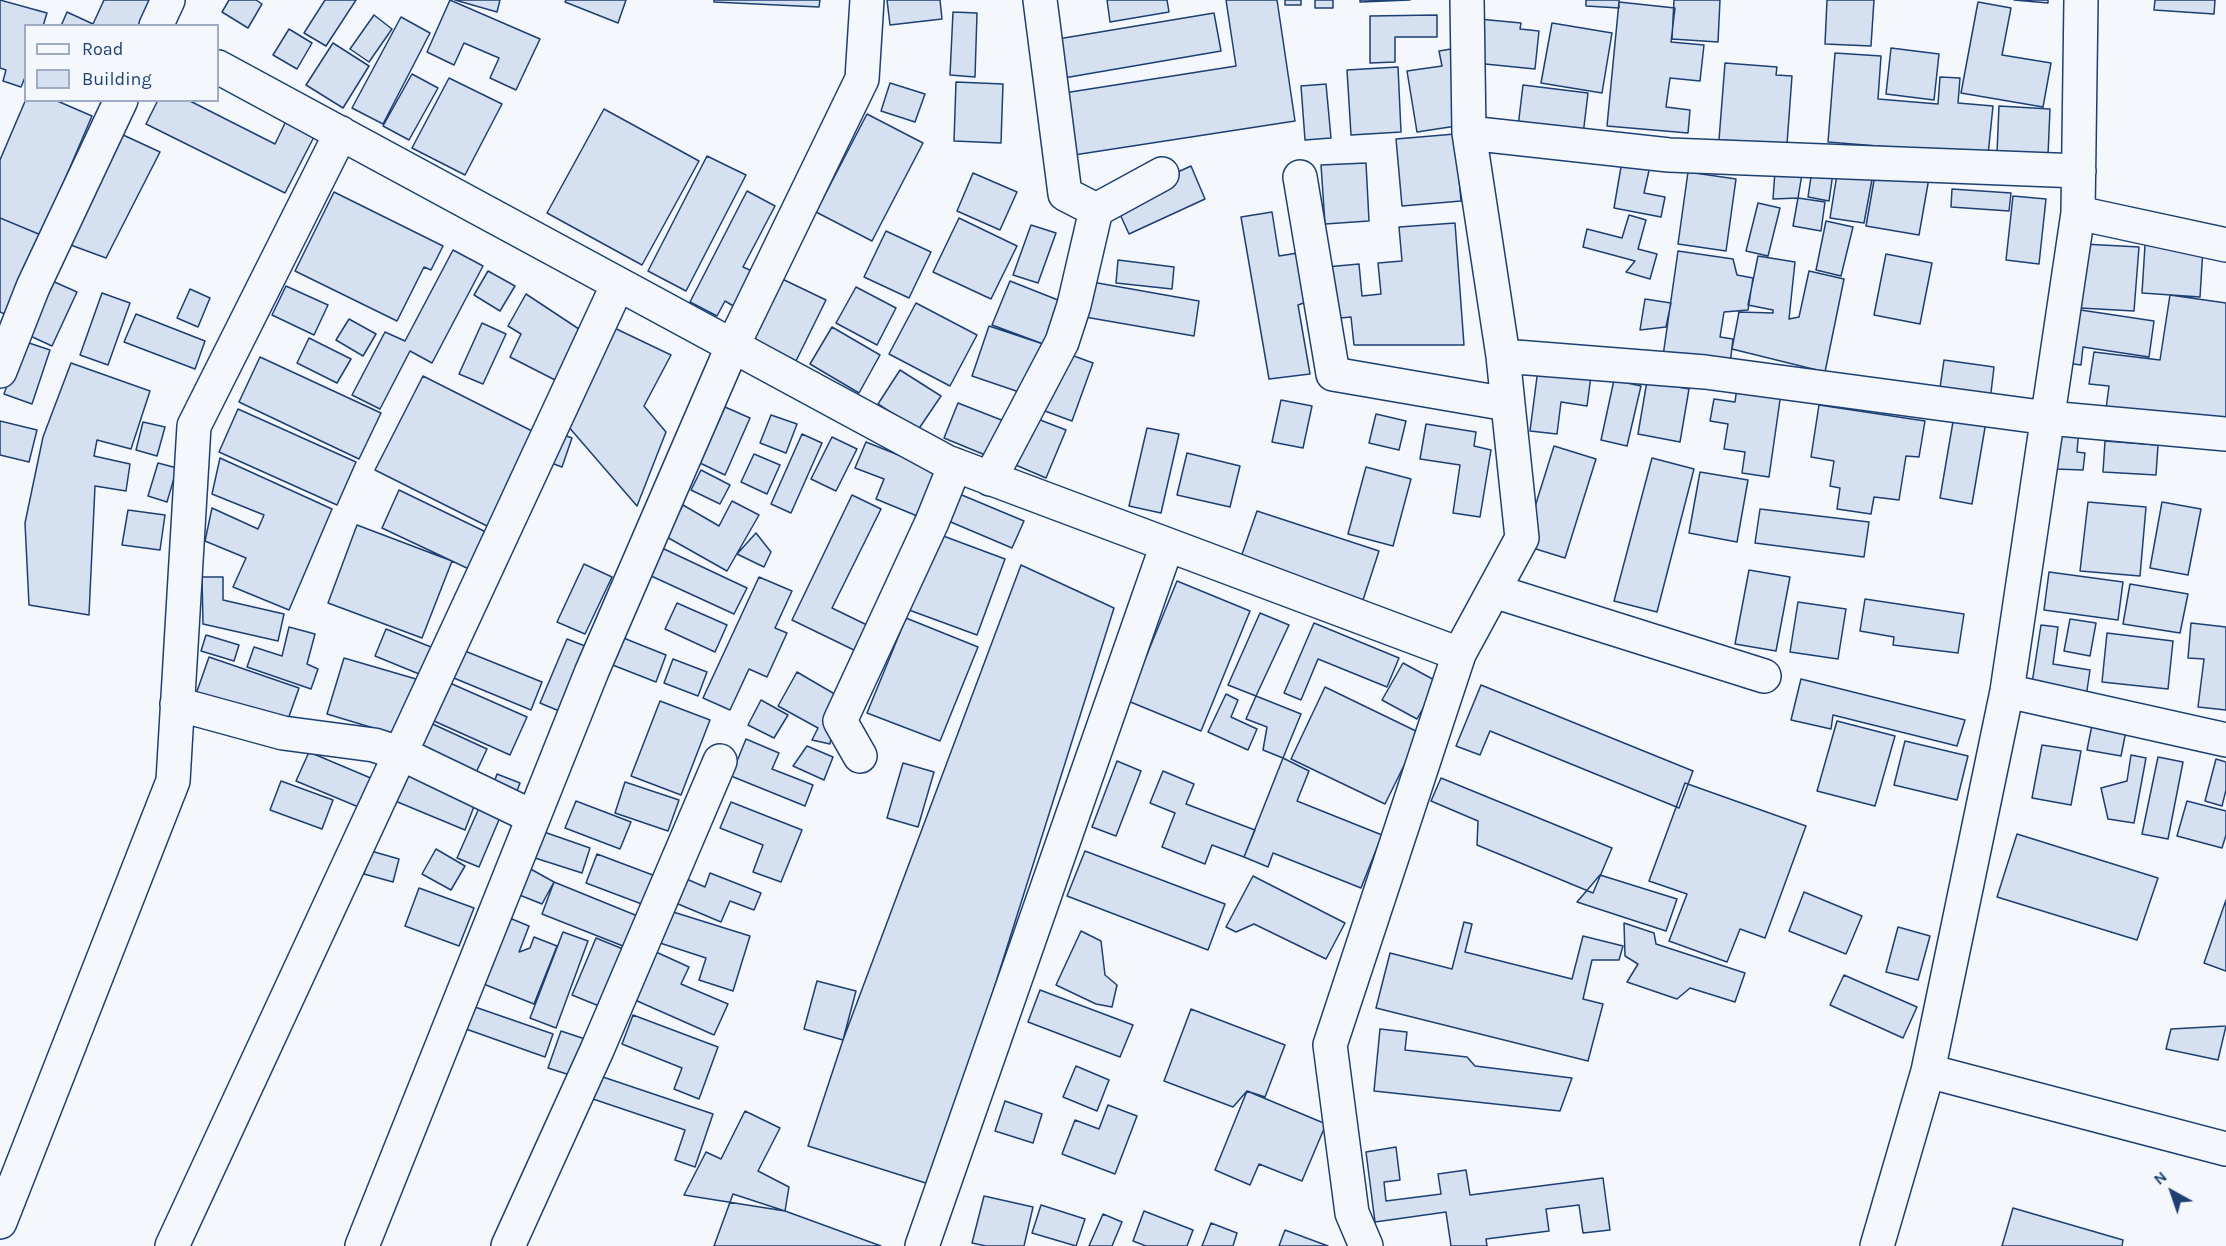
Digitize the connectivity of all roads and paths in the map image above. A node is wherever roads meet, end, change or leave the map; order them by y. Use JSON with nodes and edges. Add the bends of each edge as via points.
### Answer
{"nodes":[{"id":1,"x":168,"y":0,"type":"edge"},
{"id":2,"x":867,"y":0,"type":"edge"},
{"id":3,"x":1040,"y":0,"type":"edge"},
{"id":4,"x":1467,"y":0,"type":"edge"},
{"id":5,"x":2081,"y":0,"type":"edge"},
{"id":6,"x":157,"y":24,"type":"edge"},
{"id":7,"x":219,"y":68,"type":"edge"},
{"id":8,"x":120,"y":102,"type":"edge"},
{"id":9,"x":341,"y":133,"type":"junction"},
{"id":10,"x":1469,"y":134,"type":"junction"},
{"id":11,"x":2079,"y":171,"type":"junction"},
{"id":12,"x":1162,"y":174,"type":"dead end"},
{"id":13,"x":1300,"y":177,"type":"dead end"},
{"id":14,"x":1096,"y":210,"type":"junction"},
{"id":15,"x":2079,"y":213,"type":"junction"},
{"id":16,"x":2226,"y":245,"type":"edge"},
{"id":17,"x":618,"y":284,"type":"junction"},
{"id":18,"x":733,"y":345,"type":"junction"},
{"id":19,"x":1503,"y":356,"type":"junction"},
{"id":20,"x":0,"y":371,"type":"edge"},
{"id":21,"x":1508,"y":405,"type":"junction"},
{"id":22,"x":2048,"y":418,"type":"junction"},
{"id":23,"x":2226,"y":434,"type":"edge"},
{"id":24,"x":955,"y":465,"type":"junction"},
{"id":25,"x":990,"y":478,"type":"junction"},
{"id":26,"x":1167,"y":545,"type":"junction"},
{"id":27,"x":1494,"y":591,"type":"junction"},
{"id":28,"x":1459,"y":654,"type":"junction"},
{"id":29,"x":1764,"y":676,"type":"dead end"},
{"id":30,"x":2007,"y":691,"type":"junction"},
{"id":31,"x":177,"y":704,"type":"junction"},
{"id":32,"x":2226,"y":740,"type":"edge"},
{"id":33,"x":402,"y":754,"type":"junction"},
{"id":34,"x":860,"y":756,"type":"dead end"},
{"id":35,"x":720,"y":760,"type":"dead end"},
{"id":36,"x":533,"y":817,"type":"junction"},
{"id":37,"x":1928,"y":1071,"type":"junction"},
{"id":38,"x":2226,"y":1149,"type":"edge"},
{"id":39,"x":0,"y":1222,"type":"edge"},
{"id":40,"x":172,"y":1246,"type":"edge"},
{"id":41,"x":362,"y":1246,"type":"edge"},
{"id":42,"x":508,"y":1246,"type":"edge"},
{"id":43,"x":922,"y":1246,"type":"edge"},
{"id":44,"x":1366,"y":1246,"type":"edge"},
{"id":45,"x":1877,"y":1246,"type":"edge"}],
"edges":[{"from":1,"to":6,"type":"street"},
{"from":2,"to":18,"type":"street","via":[[862,79]]},
{"from":3,"to":14,"type":"street","via":[[1065,194]]},
{"from":4,"to":10,"type":"street"},
{"from":5,"to":11,"type":"street"},
{"from":7,"to":9,"type":"street"},
{"from":8,"to":20,"type":"street","via":[[33,287]]},
{"from":9,"to":17,"type":"street"},
{"from":9,"to":31,"type":"street","via":[[194,426]]},
{"from":10,"to":11,"type":"street","via":[[1669,155]]},
{"from":10,"to":19,"type":"street"},
{"from":11,"to":15,"type":"street"},
{"from":12,"to":14,"type":"street"},
{"from":13,"to":21,"type":"street","via":[[1333,374]]},
{"from":14,"to":25,"type":"street","via":[[1062,342]]},
{"from":15,"to":16,"type":"street"},
{"from":15,"to":22,"type":"street"},
{"from":17,"to":18,"type":"street"},
{"from":17,"to":33,"type":"street"},
{"from":18,"to":24,"type":"street"},
{"from":18,"to":36,"type":"street"},
{"from":19,"to":21,"type":"street"},
{"from":19,"to":22,"type":"street","via":[[1706,372]]},
{"from":21,"to":27,"type":"street","via":[[1522,538]]},
{"from":22,"to":23,"type":"street"},
{"from":22,"to":30,"type":"street"},
{"from":24,"to":25,"type":"street"},
{"from":24,"to":34,"type":"street","via":[[840,720]]},
{"from":25,"to":26,"type":"street"},
{"from":26,"to":28,"type":"street"},
{"from":26,"to":43,"type":"street"},
{"from":27,"to":28,"type":"street"},
{"from":27,"to":29,"type":"street"},
{"from":28,"to":44,"type":"street","via":[[1330,1045],[1352,1213]]},
{"from":30,"to":32,"type":"street"},
{"from":30,"to":37,"type":"street"},
{"from":31,"to":33,"type":"street","via":[[283,733],[374,745]]},
{"from":31,"to":39,"type":"street","via":[[173,781]]},
{"from":33,"to":36,"type":"street"},
{"from":33,"to":40,"type":"street"},
{"from":35,"to":42,"type":"street","via":[[597,1050]]},
{"from":36,"to":41,"type":"street"},
{"from":37,"to":38,"type":"street"},
{"from":37,"to":45,"type":"street"}]}
